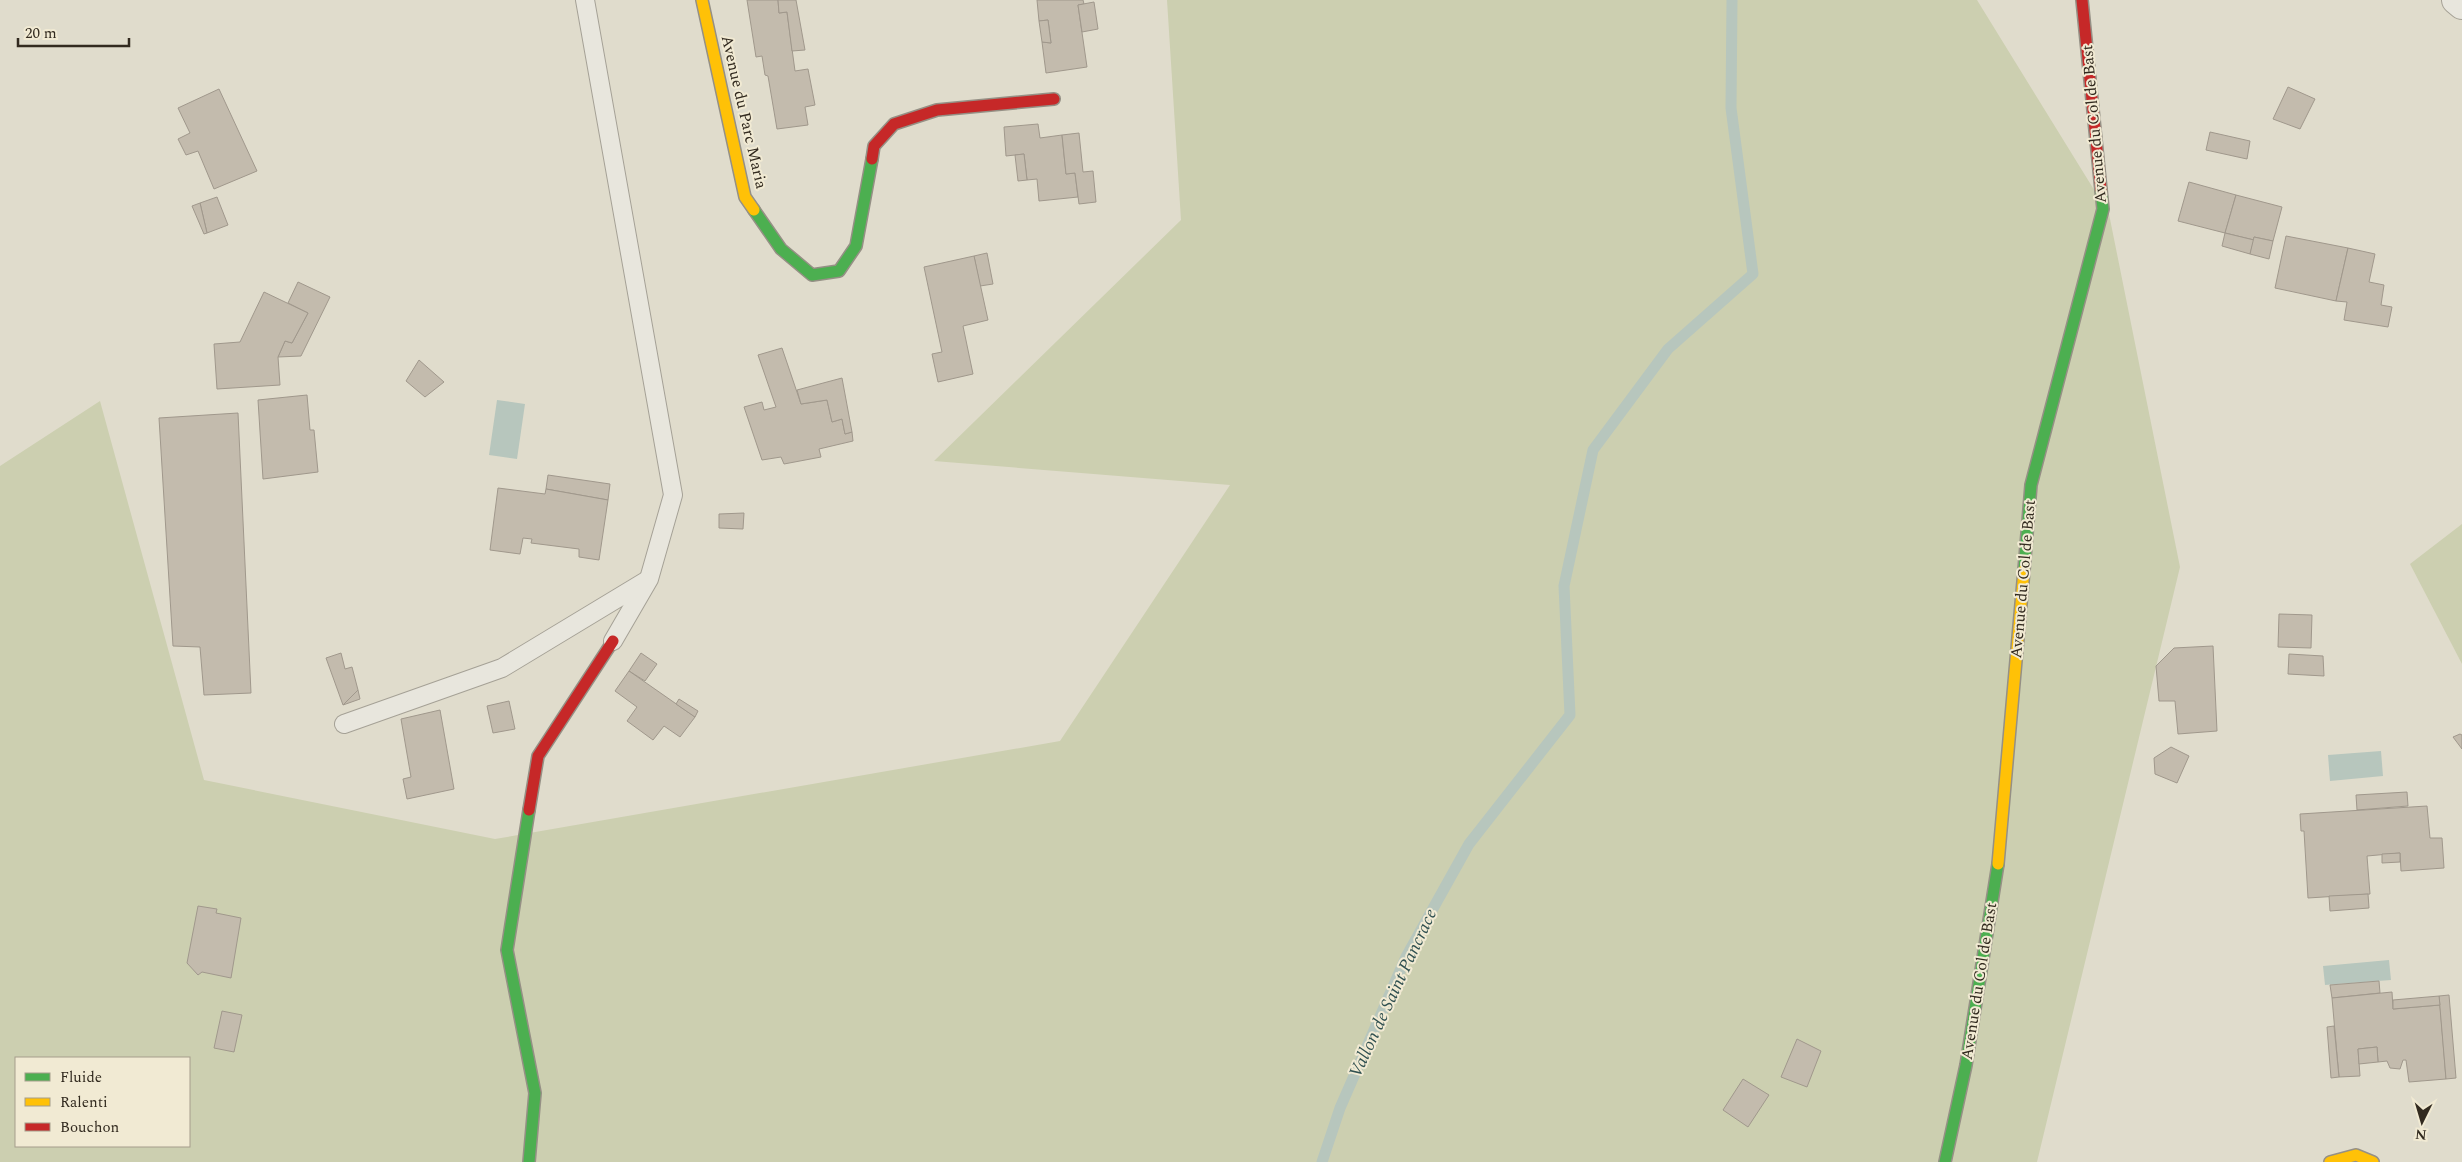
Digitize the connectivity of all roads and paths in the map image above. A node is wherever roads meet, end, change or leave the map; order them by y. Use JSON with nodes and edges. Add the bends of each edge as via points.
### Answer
{"nodes":[{"id":1,"x":584,"y":0,"type":"edge"},
{"id":2,"x":702,"y":0,"type":"edge"},
{"id":3,"x":2082,"y":0,"type":"edge"},
{"id":4,"x":2456,"y":0,"type":"edge"},
{"id":5,"x":2462,"y":5,"type":"edge"},
{"id":6,"x":1054,"y":99,"type":"dead end"},
{"id":7,"x":649,"y":579,"type":"junction"},
{"id":8,"x":613,"y":641,"type":"joint"},
{"id":9,"x":344,"y":724,"type":"dead end"},
{"id":10,"x":529,"y":1162,"type":"edge"},
{"id":11,"x":1945,"y":1162,"type":"edge"},
{"id":12,"x":2330,"y":1162,"type":"edge"},
{"id":13,"x":2373,"y":1162,"type":"edge"}],
"edges":[{"from":1,"to":7,"type":"lane","via":[[673,495]]},
{"from":2,"to":6,"type":"street","name":"Avenue du Parc Maria","via":[[745,198],[781,249],[812,275],[839,271],[856,246],[874,146],[894,124],[937,110]]},
{"from":3,"to":11,"type":"street","name":"Avenue du Col de Bast","via":[[2103,209],[2031,485],[2001,842],[1966,1065]]},
{"from":4,"to":5,"type":"street"},
{"from":7,"to":8,"type":"lane"},
{"from":7,"to":9,"type":"lane","via":[[502,668]]},
{"from":8,"to":10,"type":"street","via":[[538,756],[507,950],[535,1093]]},
{"from":12,"to":13,"type":"street","via":[[2356,1154]]}]}
